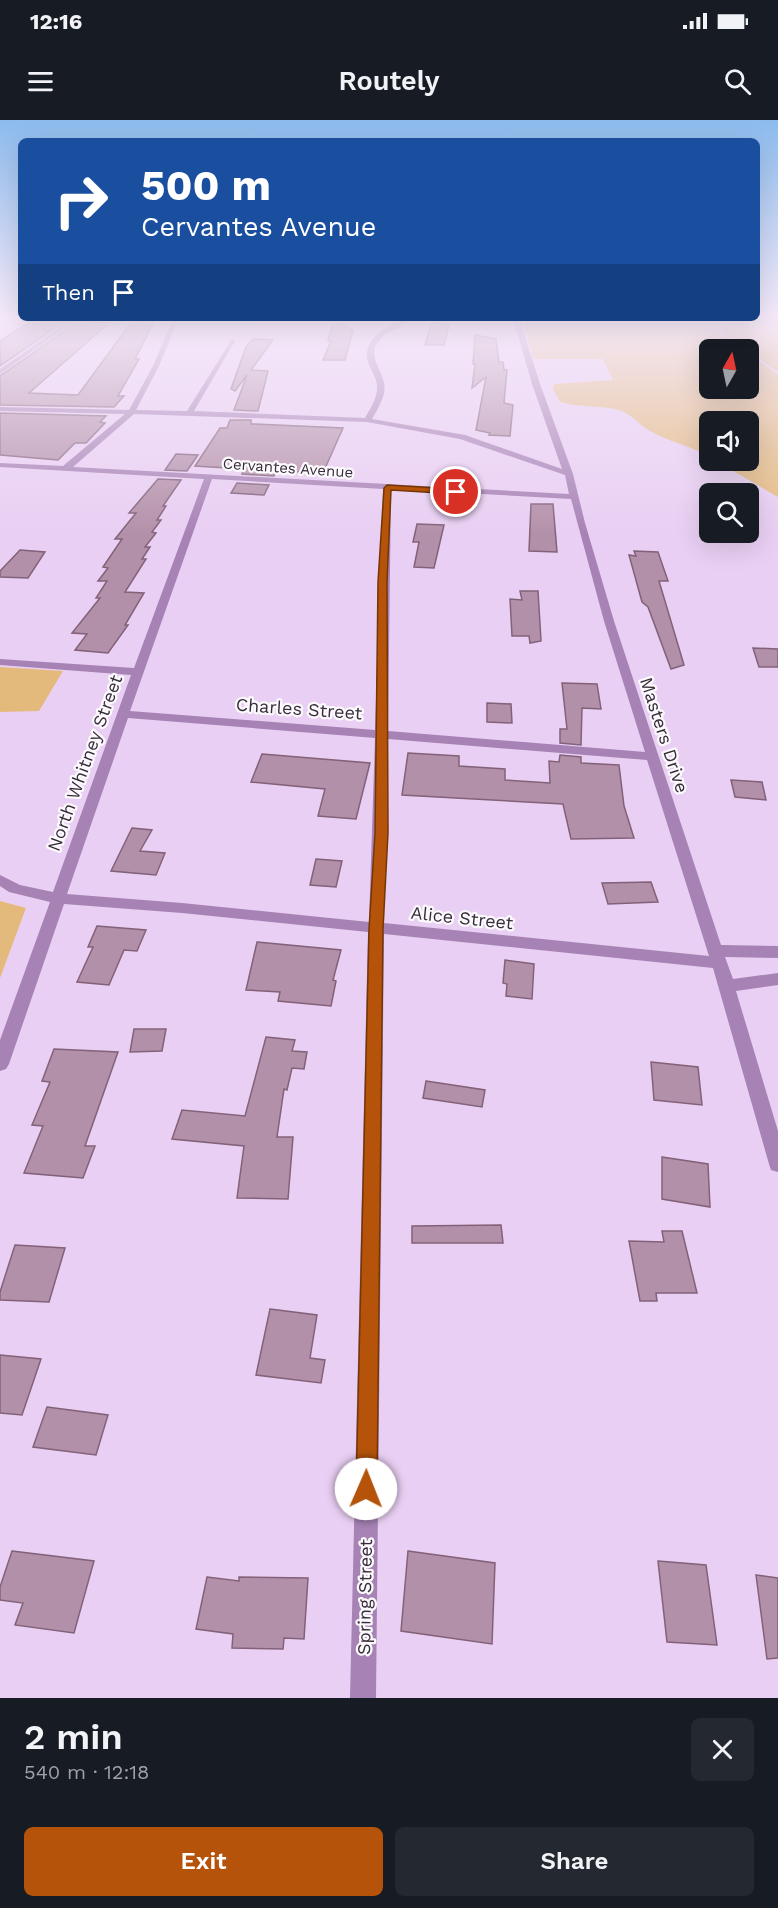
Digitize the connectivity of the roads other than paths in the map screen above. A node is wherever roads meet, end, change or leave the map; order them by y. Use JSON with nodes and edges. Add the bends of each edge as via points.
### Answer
{"nodes":[{"id":1,"x":144,"y":388,"type":"edge"},
{"id":2,"x":205,"y":388,"type":"edge"},
{"id":3,"x":381,"y":388,"type":"edge"},
{"id":4,"x":537,"y":388,"type":"edge"},
{"id":5,"x":0,"y":409,"type":"edge"},
{"id":6,"x":130,"y":414,"type":"junction"},
{"id":7,"x":189,"y":414,"type":"junction"},
{"id":8,"x":367,"y":420,"type":"junction"},
{"id":9,"x":518,"y":454,"type":"junction"},
{"id":10,"x":539,"y":454,"type":"dead end"},
{"id":11,"x":0,"y":465,"type":"edge"},
{"id":12,"x":66,"y":469,"type":"junction"},
{"id":13,"x":569,"y":474,"type":"junction"},
{"id":14,"x":209,"y":477,"type":"junction"},
{"id":15,"x":387,"y":488,"type":"junction"},
{"id":16,"x":574,"y":497,"type":"junction"},
{"id":17,"x":0,"y":662,"type":"edge"},
{"id":18,"x":138,"y":672,"type":"junction"},
{"id":19,"x":124,"y":714,"type":"junction"},
{"id":20,"x":382,"y":734,"type":"junction"},
{"id":21,"x":651,"y":756,"type":"junction"},
{"id":22,"x":0,"y":880,"type":"edge"},
{"id":23,"x":58,"y":898,"type":"junction"},
{"id":24,"x":376,"y":929,"type":"junction"},
{"id":25,"x":778,"y":952,"type":"edge"},
{"id":26,"x":717,"y":957,"type":"junction"},
{"id":27,"x":778,"y":979,"type":"edge"},
{"id":28,"x":727,"y":986,"type":"junction"},
{"id":29,"x":0,"y":1064,"type":"edge"},
{"id":30,"x":778,"y":1164,"type":"edge"},
{"id":31,"x":363,"y":1698,"type":"edge"}],
"edges":[{"from":1,"to":6,"type":"street"},
{"from":2,"to":7,"type":"street"},
{"from":3,"to":8,"type":"street"},
{"from":4,"to":13,"type":"street","name":"Masters Drive","via":[[555,449]]},
{"from":5,"to":6,"type":"street"},
{"from":6,"to":7,"type":"street"},
{"from":6,"to":12,"type":"street"},
{"from":7,"to":8,"type":"street"},
{"from":8,"to":9,"type":"street","via":[[435,430]]},
{"from":9,"to":10,"type":"street"},
{"from":9,"to":13,"type":"street"},
{"from":11,"to":12,"type":"street","name":"Cervantes Avenue"},
{"from":12,"to":14,"type":"street","name":"Cervantes Avenue"},
{"from":13,"to":16,"type":"street","name":"Masters Drive"},
{"from":14,"to":15,"type":"street","name":"Cervantes Avenue"},
{"from":14,"to":18,"type":"street","name":"North Whitney Street"},
{"from":15,"to":16,"type":"street","name":"Cervantes Avenue"},
{"from":15,"to":20,"type":"street","name":"Spring Street"},
{"from":16,"to":21,"type":"street","name":"Masters Drive"},
{"from":17,"to":18,"type":"street"},
{"from":18,"to":19,"type":"street","name":"North Whitney Street"},
{"from":19,"to":20,"type":"street","name":"Charles Street"},
{"from":19,"to":23,"type":"street","name":"North Whitney Street"},
{"from":20,"to":21,"type":"street","name":"Charles Street"},
{"from":20,"to":24,"type":"street","name":"Spring Street"},
{"from":21,"to":26,"type":"street","name":"Masters Drive"},
{"from":22,"to":23,"type":"street","name":"Alice Street","via":[[21,892]]},
{"from":23,"to":24,"type":"street","name":"Alice Street"},
{"from":23,"to":29,"type":"street","name":"North Whitney Street"},
{"from":24,"to":26,"type":"street","name":"Alice Street"},
{"from":24,"to":31,"type":"street","name":"Spring Street"},
{"from":25,"to":26,"type":"street","name":"Alice Street"},
{"from":26,"to":28,"type":"street","name":"Masters Drive"},
{"from":27,"to":28,"type":"street"},
{"from":28,"to":30,"type":"street","name":"Masters Drive"}]}
